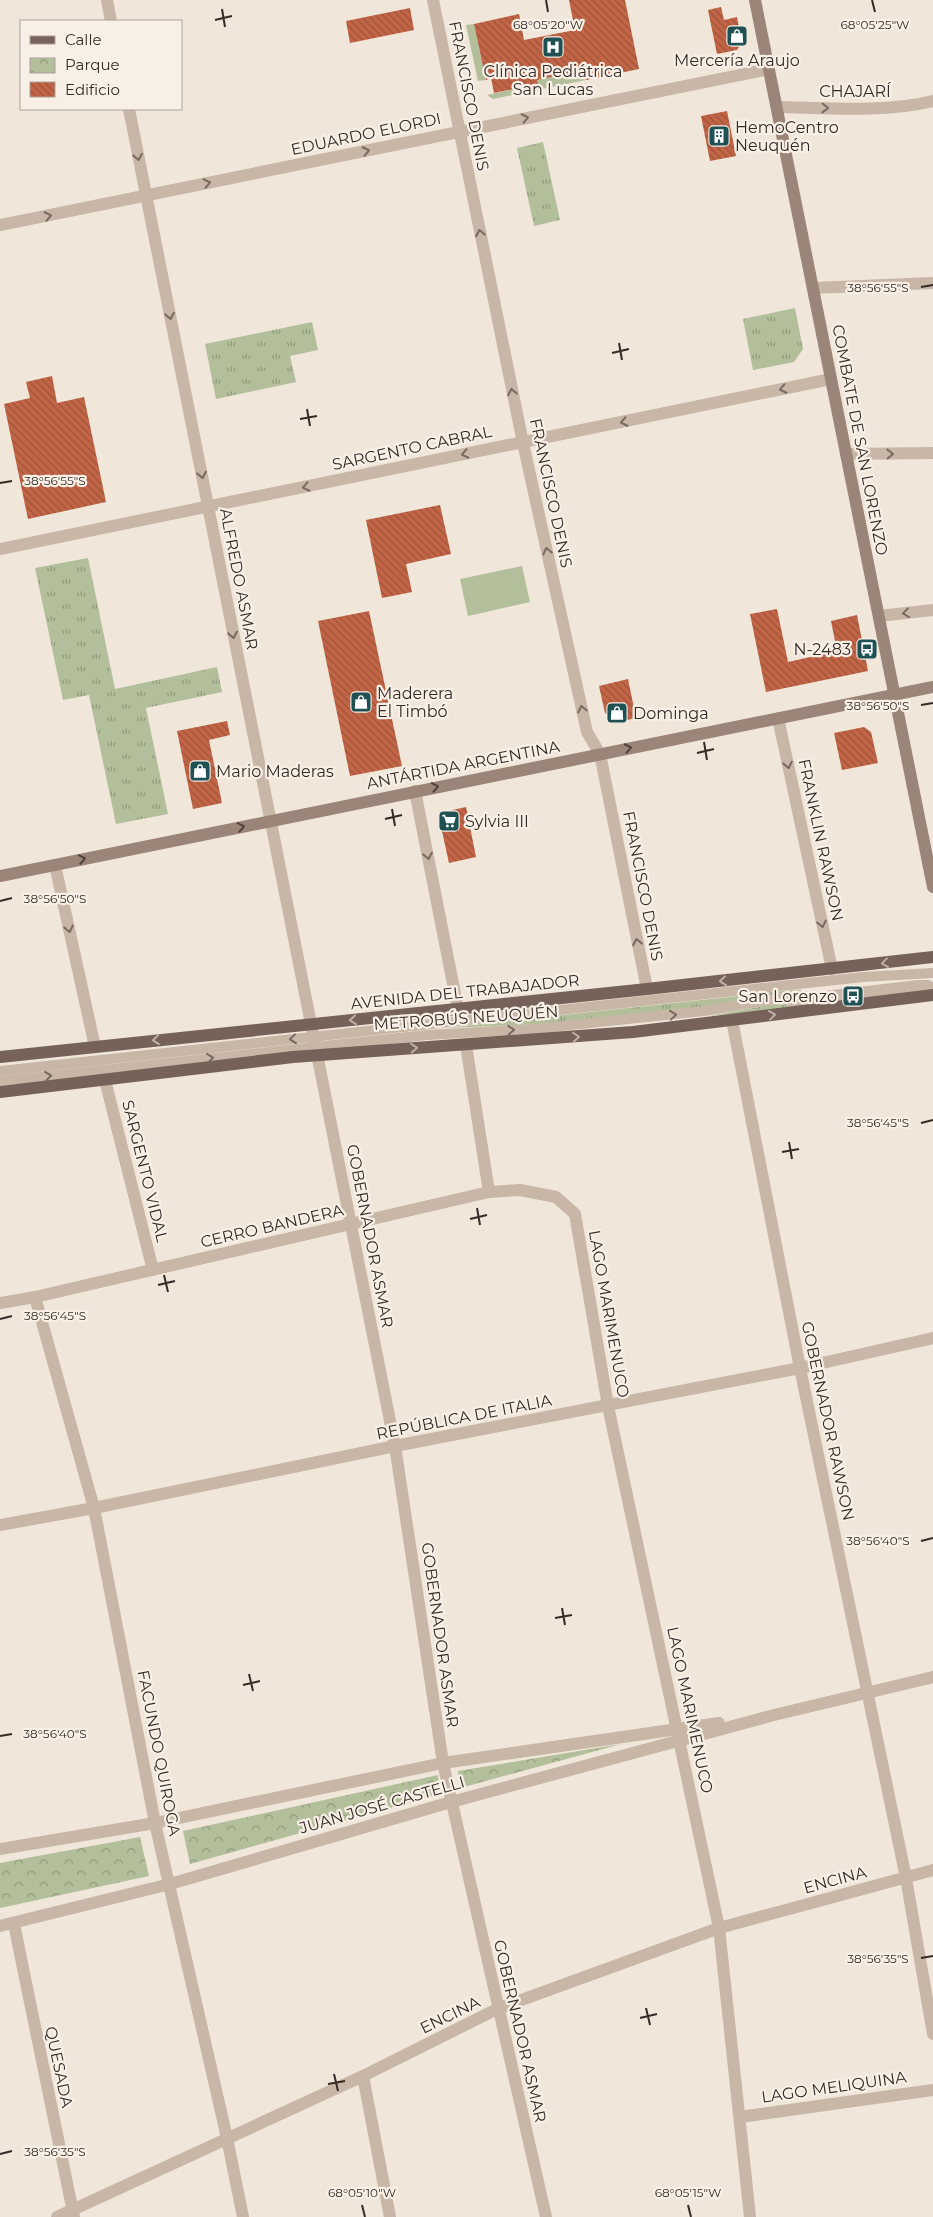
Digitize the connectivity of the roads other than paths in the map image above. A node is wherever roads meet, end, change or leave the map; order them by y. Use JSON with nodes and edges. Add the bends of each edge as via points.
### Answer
{"nodes":[{"id":1,"x":107,"y":0,"type":"edge"},
{"id":2,"x":433,"y":0,"type":"edge"},
{"id":3,"x":755,"y":0,"type":"edge"},
{"id":4,"x":111,"y":20,"type":"edge"},
{"id":5,"x":769,"y":69,"type":"junction"},
{"id":6,"x":933,"y":101,"type":"edge"},
{"id":7,"x":776,"y":107,"type":"junction"},
{"id":8,"x":129,"y":110,"type":"edge"},
{"id":9,"x":460,"y":132,"type":"junction"},
{"id":10,"x":146,"y":196,"type":"junction"},
{"id":11,"x":0,"y":225,"type":"edge"},
{"id":12,"x":933,"y":283,"type":"edge"},
{"id":13,"x":813,"y":288,"type":"junction"},
{"id":14,"x":831,"y":379,"type":"junction"},
{"id":15,"x":522,"y":442,"type":"junction"},
{"id":16,"x":846,"y":454,"type":"junction"},
{"id":17,"x":933,"y":454,"type":"edge"},
{"id":18,"x":208,"y":507,"type":"junction"},
{"id":19,"x":0,"y":549,"type":"edge"},
{"id":20,"x":933,"y":610,"type":"edge"},
{"id":21,"x":879,"y":616,"type":"junction"},
{"id":22,"x":933,"y":687,"type":"edge"},
{"id":23,"x":894,"y":694,"type":"junction"},
{"id":24,"x":778,"y":718,"type":"junction"},
{"id":25,"x":600,"y":754,"type":"junction"},
{"id":26,"x":415,"y":791,"type":"junction"},
{"id":27,"x":270,"y":821,"type":"junction"},
{"id":28,"x":928,"y":836,"type":"edge"},
{"id":29,"x":55,"y":865,"type":"junction"},
{"id":30,"x":0,"y":876,"type":"edge"},
{"id":31,"x":933,"y":887,"type":"edge"},
{"id":32,"x":933,"y":957,"type":"edge"},
{"id":33,"x":832,"y":969,"type":"junction"},
{"id":34,"x":933,"y":973,"type":"edge"},
{"id":35,"x":933,"y":983,"type":"edge"},
{"id":36,"x":646,"y":989,"type":"junction"},
{"id":37,"x":933,"y":995,"type":"edge"},
{"id":38,"x":793,"y":1008,"type":"joint"},
{"id":39,"x":458,"y":1009,"type":"junction"},
{"id":40,"x":732,"y":1020,"type":"junction"},
{"id":41,"x":314,"y":1041,"type":"junction"},
{"id":42,"x":466,"y":1045,"type":"junction"},
{"id":43,"x":95,"y":1047,"type":"junction"},
{"id":44,"x":0,"y":1056,"type":"edge"},
{"id":45,"x":0,"y":1071,"type":"edge"},
{"id":46,"x":105,"y":1080,"type":"junction"},
{"id":47,"x":0,"y":1081,"type":"edge"},
{"id":48,"x":0,"y":1092,"type":"edge"},
{"id":49,"x":489,"y":1192,"type":"junction"},
{"id":50,"x":574,"y":1214,"type":"joint"},
{"id":51,"x":351,"y":1224,"type":"junction"},
{"id":52,"x":153,"y":1270,"type":"junction"},
{"id":53,"x":35,"y":1297,"type":"junction"},
{"id":54,"x":0,"y":1304,"type":"edge"},
{"id":55,"x":933,"y":1338,"type":"edge"},
{"id":56,"x":800,"y":1368,"type":"junction"},
{"id":57,"x":608,"y":1406,"type":"junction"},
{"id":58,"x":395,"y":1446,"type":"junction"},
{"id":59,"x":94,"y":1508,"type":"junction"},
{"id":60,"x":0,"y":1525,"type":"edge"},
{"id":61,"x":933,"y":1677,"type":"edge"},
{"id":62,"x":867,"y":1692,"type":"junction"},
{"id":63,"x":678,"y":1734,"type":"junction"},
{"id":64,"x":442,"y":1763,"type":"junction"},
{"id":65,"x":451,"y":1802,"type":"junction"},
{"id":66,"x":155,"y":1823,"type":"junction"},
{"id":67,"x":0,"y":1849,"type":"edge"},
{"id":68,"x":933,"y":1870,"type":"edge"},
{"id":69,"x":906,"y":1878,"type":"junction"},
{"id":70,"x":170,"y":1884,"type":"junction"},
{"id":71,"x":14,"y":1924,"type":"junction"},
{"id":72,"x":0,"y":1926,"type":"edge"},
{"id":73,"x":719,"y":1928,"type":"junction"},
{"id":74,"x":498,"y":2009,"type":"junction"},
{"id":75,"x":933,"y":2034,"type":"edge"},
{"id":76,"x":363,"y":2076,"type":"junction"},
{"id":77,"x":933,"y":2090,"type":"edge"},
{"id":78,"x":740,"y":2117,"type":"junction"},
{"id":79,"x":227,"y":2138,"type":"junction"},
{"id":80,"x":73,"y":2213,"type":"edge"},
{"id":81,"x":57,"y":2217,"type":"edge"},
{"id":82,"x":243,"y":2217,"type":"edge"},
{"id":83,"x":390,"y":2217,"type":"edge"},
{"id":84,"x":546,"y":2217,"type":"edge"},
{"id":85,"x":750,"y":2217,"type":"edge"}],
"edges":[{"from":1,"to":4,"type":"street"},
{"from":2,"to":9,"type":"street","name":"FRANCISCO DENIS"},
{"from":3,"to":5,"type":"main road","name":"COMBATE DE SAN LORENZO"},
{"from":5,"to":7,"type":"main road","name":"COMBATE DE SAN LORENZO"},
{"from":9,"to":5,"type":"street","name":"EDUARDO ELORDI","one_way":true},
{"from":7,"to":6,"type":"street","name":"CHAJARÍ","one_way":true,"via":[[874,108]]},
{"from":7,"to":13,"type":"main road","name":"COMBATE DE SAN LORENZO"},
{"from":8,"to":10,"type":"street","name":"ALFREDO ASMAR","one_way":true},
{"from":10,"to":9,"type":"street","name":"EDUARDO ELORDI","one_way":true},
{"from":15,"to":9,"type":"street","name":"FRANCISCO DENIS","one_way":true},
{"from":11,"to":10,"type":"street","name":"EDUARDO ELORDI","one_way":true},
{"from":10,"to":18,"type":"street","name":"ALFREDO ASMAR","one_way":true},
{"from":12,"to":13,"type":"street"},
{"from":13,"to":14,"type":"main road","name":"COMBATE DE SAN LORENZO"},
{"from":14,"to":15,"type":"street","name":"SARGENTO CABRAL","one_way":true},
{"from":14,"to":16,"type":"main road","name":"COMBATE DE SAN LORENZO"},
{"from":15,"to":18,"type":"street","name":"SARGENTO CABRAL","one_way":true},
{"from":25,"to":15,"type":"street","name":"FRANCISCO DENIS","one_way":true,"via":[[587,732]]},
{"from":16,"to":17,"type":"street","one_way":true},
{"from":16,"to":21,"type":"main road","name":"COMBATE DE SAN LORENZO"},
{"from":18,"to":19,"type":"street","name":"SARGENTO CABRAL"},
{"from":18,"to":27,"type":"street","name":"ALFREDO ASMAR","one_way":true},
{"from":20,"to":21,"type":"street","one_way":true},
{"from":21,"to":23,"type":"main road","name":"COMBATE DE SAN LORENZO"},
{"from":22,"to":23,"type":"main road","name":"ANTÁRTIDA ARGENTINA"},
{"from":23,"to":24,"type":"main road","name":"ANTÁRTIDA ARGENTINA"},
{"from":23,"to":28,"type":"main road","name":"COMBATE DE SAN LORENZO"},
{"from":25,"to":24,"type":"main road","name":"ANTÁRTIDA ARGENTINA","one_way":true},
{"from":24,"to":33,"type":"street","name":"FRANKLIN RAWSON","one_way":true},
{"from":26,"to":25,"type":"main road","name":"ANTÁRTIDA ARGENTINA","one_way":true},
{"from":36,"to":25,"type":"street","name":"FRANCISCO DENIS","one_way":true},
{"from":26,"to":27,"type":"main road","name":"ANTÁRTIDA ARGENTINA"},
{"from":26,"to":39,"type":"street","one_way":true},
{"from":29,"to":27,"type":"main road","name":"ANTÁRTIDA ARGENTINA","one_way":true},
{"from":27,"to":41,"type":"street","name":"ALFREDO ASMAR"},
{"from":28,"to":31,"type":"main road","name":"COMBATE DE SAN LORENZO"},
{"from":29,"to":30,"type":"main road","name":"ANTÁRTIDA ARGENTINA"},
{"from":29,"to":43,"type":"street","one_way":true},
{"from":32,"to":33,"type":"main road","name":"AVENIDA DEL TRABAJADOR","one_way":true},
{"from":33,"to":36,"type":"main road","name":"AVENIDA DEL TRABAJADOR","one_way":true},
{"from":34,"to":41,"type":"lane","name":"METROBÚS NEUQUÉN","via":[[863,977]]},
{"from":41,"to":35,"type":"lane","name":"METROBÚS NEUQUÉN","one_way":true,"via":[[533,1029],[704,1012],[802,995]]},
{"from":36,"to":39,"type":"main road","name":"AVENIDA DEL TRABAJADOR"},
{"from":40,"to":37,"type":"main road","name":"AVENIDA DEL TRABAJADOR","one_way":true},
{"from":38,"to":38,"type":"street","via":[[791,1001],[810,998],[918,986],[930,989],[928,992]]},
{"from":39,"to":41,"type":"main road","name":"AVENIDA DEL TRABAJADOR","one_way":true},
{"from":42,"to":40,"type":"main road","name":"AVENIDA DEL TRABAJADOR","one_way":true},
{"from":40,"to":56,"type":"street","name":"GOBERNADOR RAWSON"},
{"from":41,"to":42,"type":"main road","name":"AVENIDA DEL TRABAJADOR","one_way":true},
{"from":41,"to":43,"type":"main road","name":"AVENIDA DEL TRABAJADOR","one_way":true},
{"from":41,"to":45,"type":"lane","name":"METROBÚS NEUQUÉN","one_way":true},
{"from":41,"to":46,"type":"main road","name":"AVENIDA DEL TRABAJADOR"},
{"from":47,"to":41,"type":"lane","name":"METROBÚS NEUQUÉN","one_way":true},
{"from":41,"to":51,"type":"street","name":"GOBERNADOR ASMAR"},
{"from":42,"to":49,"type":"street"},
{"from":43,"to":44,"type":"main road","name":"AVENIDA DEL TRABAJADOR"},
{"from":46,"to":48,"type":"main road","name":"AVENIDA DEL TRABAJADOR"},
{"from":46,"to":52,"type":"street","name":"SARGENTO VIDAL"},
{"from":49,"to":50,"type":"street","name":"CERRO BANDERA","via":[[520,1190],[556,1197]]},
{"from":49,"to":51,"type":"street","name":"CERRO BANDERA"},
{"from":50,"to":57,"type":"street","name":"LAGO MARIMENUCO"},
{"from":51,"to":52,"type":"street","name":"CERRO BANDERA"},
{"from":51,"to":58,"type":"street","name":"GOBERNADOR ASMAR"},
{"from":52,"to":53,"type":"street","name":"CERRO BANDERA"},
{"from":53,"to":54,"type":"street","name":"CERRO BANDERA"},
{"from":53,"to":59,"type":"street","name":"FACUNDO QUIROGA"},
{"from":55,"to":56,"type":"street","name":"REPÚBLICA DE ITALIA"},
{"from":56,"to":57,"type":"street","name":"REPÚBLICA DE ITALIA"},
{"from":56,"to":62,"type":"street","name":"GOBERNADOR RAWSON"},
{"from":57,"to":58,"type":"street","name":"REPÚBLICA DE ITALIA"},
{"from":57,"to":63,"type":"street","name":"LAGO MARIMENUCO"},
{"from":58,"to":59,"type":"street","name":"REPÚBLICA DE ITALIA"},
{"from":58,"to":64,"type":"street","name":"GOBERNADOR ASMAR"},
{"from":59,"to":60,"type":"street","name":"REPÚBLICA DE ITALIA"},
{"from":59,"to":66,"type":"street","name":"FACUNDO QUIROGA"},
{"from":61,"to":62,"type":"street","name":"JUAN JOSÉ CASTELLI"},
{"from":62,"to":63,"type":"street","name":"JUAN JOSÉ CASTELLI"},
{"from":62,"to":69,"type":"street","name":"GOBERNADOR RAWSON"},
{"from":63,"to":64,"type":"street","name":"JUAN JOSÉ CASTELLI"},
{"from":63,"to":65,"type":"street","name":"JUAN JOSÉ CASTELLI"},
{"from":63,"to":73,"type":"street","name":"LAGO MARIMENUCO"},
{"from":64,"to":65,"type":"street","name":"GOBERNADOR ASMAR"},
{"from":64,"to":66,"type":"street","name":"JUAN JOSÉ CASTELLI"},
{"from":65,"to":70,"type":"street","name":"JUAN JOSÉ CASTELLI"},
{"from":65,"to":74,"type":"street","name":"GOBERNADOR ASMAR"},
{"from":66,"to":67,"type":"street","name":"JUAN JOSÉ CASTELLI"},
{"from":66,"to":70,"type":"street","name":"FACUNDO QUIROGA"},
{"from":68,"to":69,"type":"street","name":"ENCINA"},
{"from":69,"to":73,"type":"street","name":"ENCINA"},
{"from":69,"to":75,"type":"street","name":"GOBERNADOR RAWSON"},
{"from":70,"to":71,"type":"street","name":"JUAN JOSÉ CASTELLI"},
{"from":70,"to":79,"type":"street","name":"FACUNDO QUIROGA"},
{"from":71,"to":72,"type":"street","name":"JUAN JOSÉ CASTELLI"},
{"from":71,"to":80,"type":"street","name":"QUESADA"},
{"from":73,"to":74,"type":"street","name":"ENCINA"},
{"from":73,"to":78,"type":"street","name":"LAGO MARIMENUCO"},
{"from":74,"to":76,"type":"street","name":"ENCINA"},
{"from":74,"to":84,"type":"street","name":"GOBERNADOR ASMAR"},
{"from":76,"to":79,"type":"street","name":"ENCINA"},
{"from":76,"to":83,"type":"street"},
{"from":77,"to":78,"type":"street","name":"LAGO MELIQUINA"},
{"from":78,"to":85,"type":"street","name":"LAGO MARIMENUCO"},
{"from":79,"to":80,"type":"street","name":"ENCINA"},
{"from":79,"to":82,"type":"street","name":"FACUNDO QUIROGA"},
{"from":80,"to":81,"type":"street","name":"ENCINA"}]}
